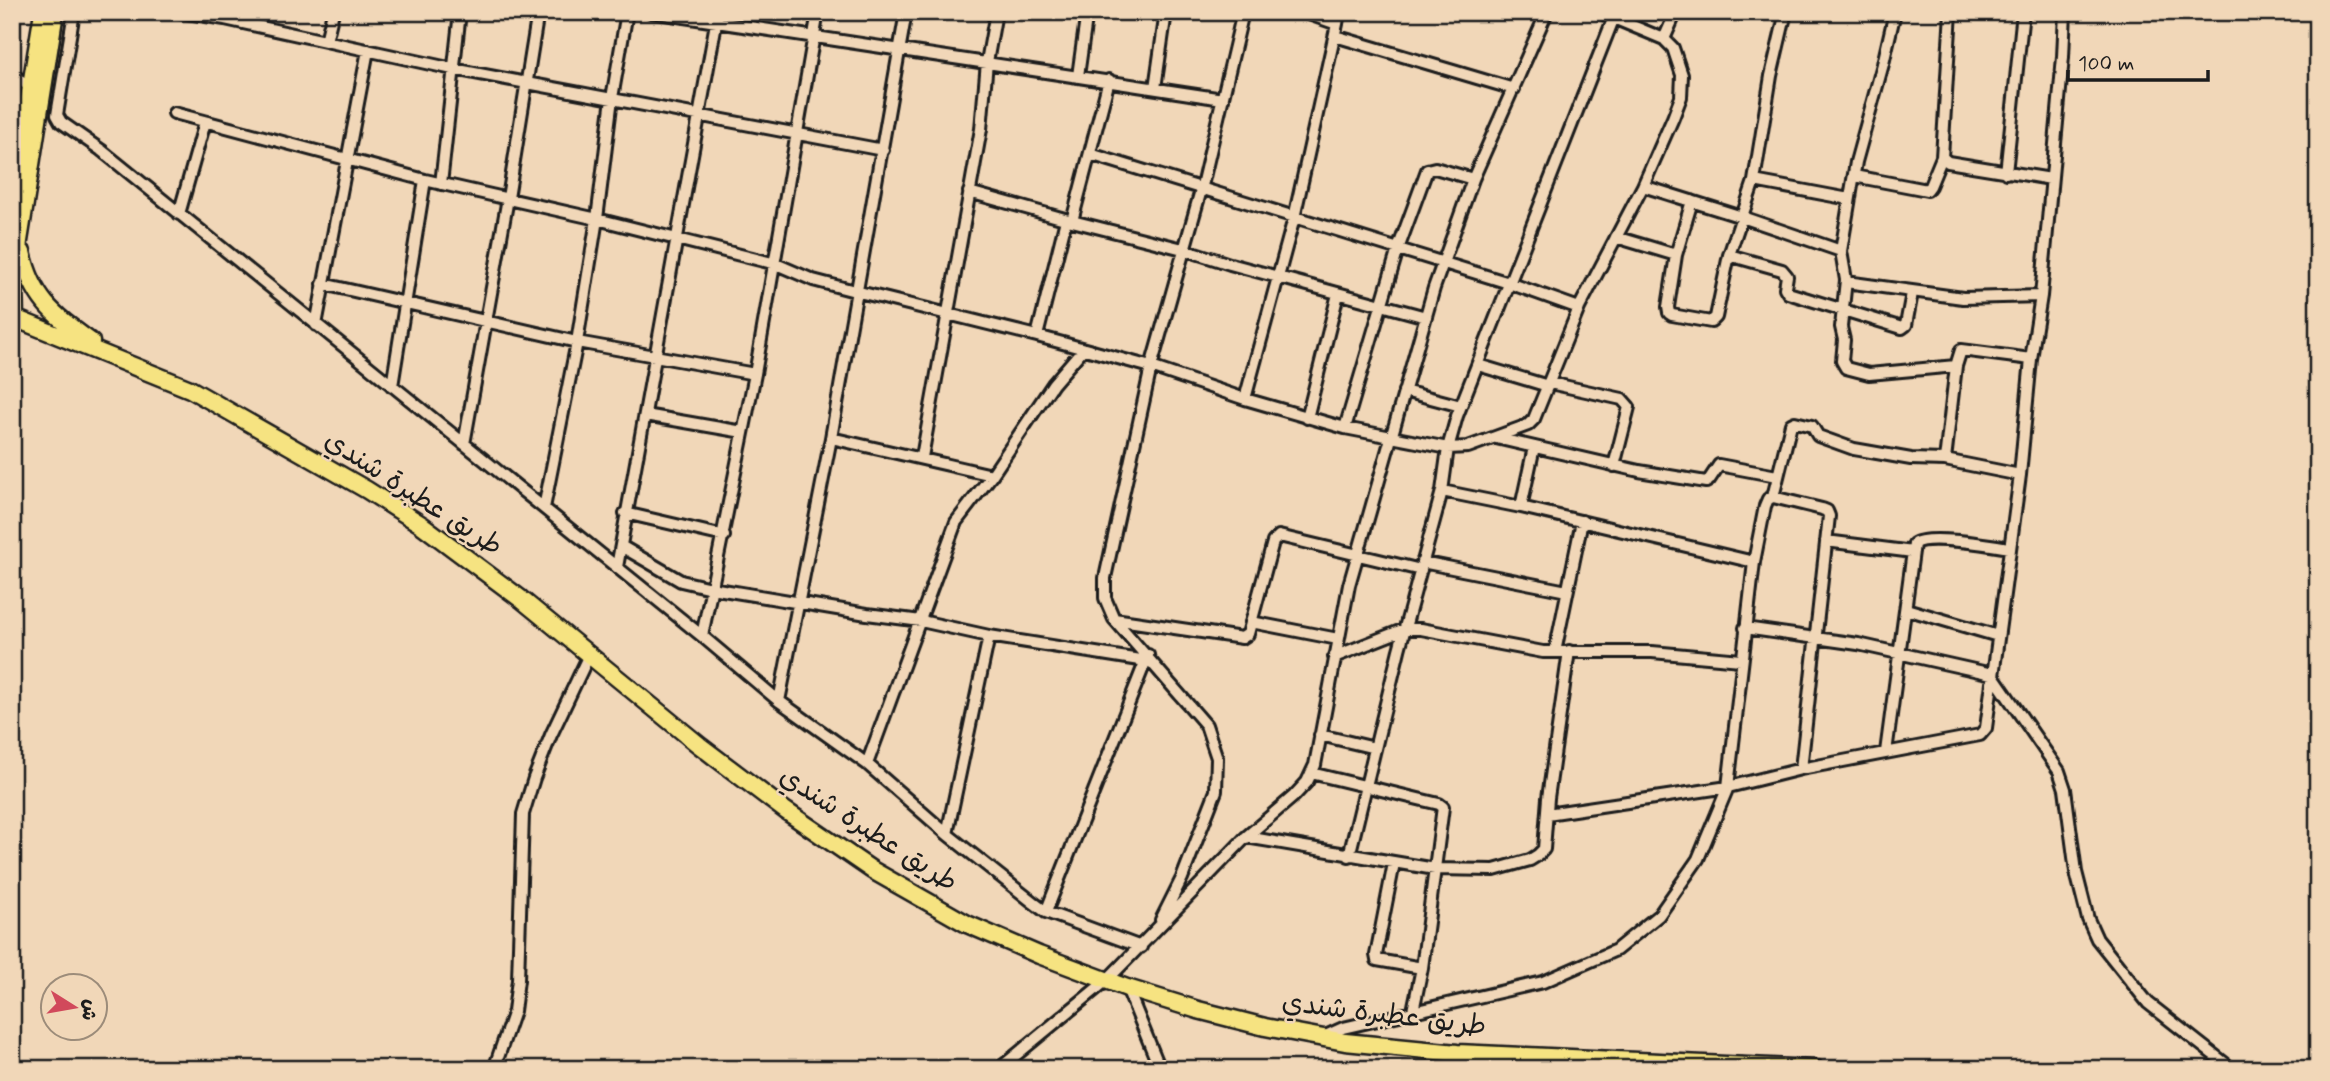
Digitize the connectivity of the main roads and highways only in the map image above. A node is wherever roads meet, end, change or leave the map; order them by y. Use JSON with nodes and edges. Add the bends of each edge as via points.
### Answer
{"nodes":[{"id":1,"x":43,"y":12,"type":"edge"},
{"id":2,"x":55,"y":12,"type":"edge"},
{"id":3,"x":12,"y":202,"type":"edge"},
{"id":4,"x":19,"y":241,"type":"junction"},
{"id":5,"x":14,"y":318,"type":"edge"},
{"id":6,"x":110,"y":356,"type":"junction"},
{"id":7,"x":1816,"y":1069,"type":"edge"}],
"edges":[{"from":1,"to":3,"type":"highway"},
{"from":2,"to":4,"type":"highway"},
{"from":4,"to":5,"type":"highway"},
{"from":4,"to":6,"type":"highway","via":[[33,287],[50,312]]},
{"from":5,"to":6,"type":"highway","name":"طريق عطبرة شندي"},
{"from":6,"to":7,"type":"highway","name":"طريق عطبرة شندي","via":[[190,389],[422,525],[786,811],[872,870],[967,924],[1039,955],[1198,1010],[1345,1042],[1457,1053]]}]}
